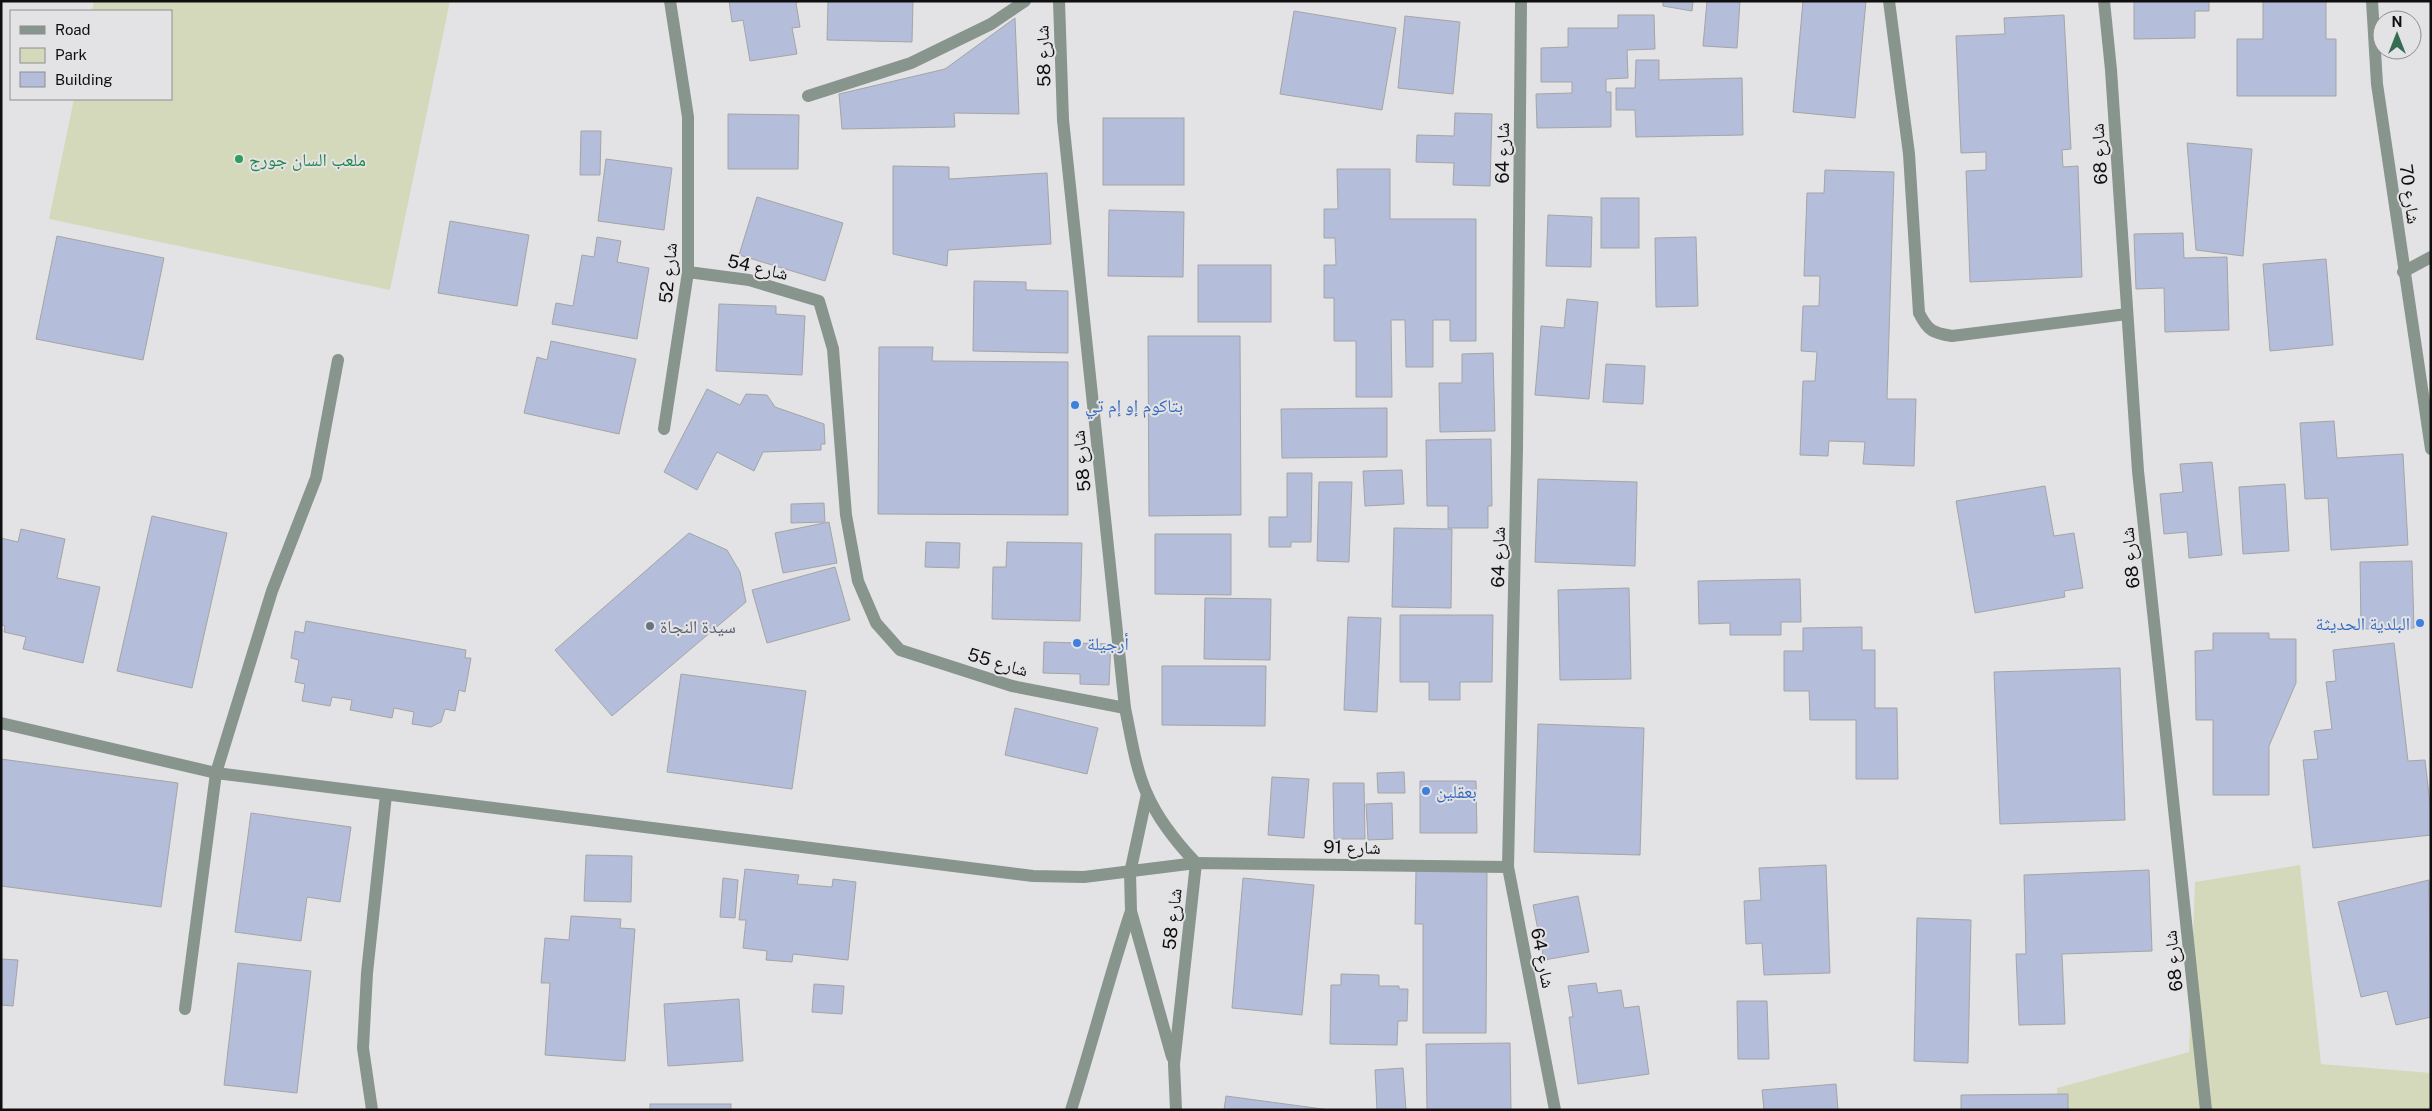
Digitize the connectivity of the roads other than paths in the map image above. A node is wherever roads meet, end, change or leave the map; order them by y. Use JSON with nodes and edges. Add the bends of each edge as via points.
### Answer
{"nodes":[{"id":1,"x":670,"y":1,"type":"edge"},
{"id":2,"x":1025,"y":1,"type":"edge"},
{"id":3,"x":1059,"y":1,"type":"edge"},
{"id":4,"x":1520,"y":1,"type":"edge"},
{"id":5,"x":1888,"y":1,"type":"edge"},
{"id":6,"x":2104,"y":1,"type":"edge"},
{"id":7,"x":2372,"y":1,"type":"edge"},
{"id":8,"x":808,"y":96,"type":"dead end"},
{"id":9,"x":2431,"y":257,"type":"edge"},
{"id":10,"x":688,"y":272,"type":"junction"},
{"id":11,"x":2403,"y":272,"type":"junction"},
{"id":12,"x":819,"y":301,"type":"joint"},
{"id":13,"x":2127,"y":314,"type":"junction"},
{"id":14,"x":338,"y":360,"type":"dead end"},
{"id":15,"x":664,"y":430,"type":"dead end"},
{"id":16,"x":2431,"y":449,"type":"edge"},
{"id":17,"x":1124,"y":708,"type":"junction"},
{"id":18,"x":1,"y":723,"type":"edge"},
{"id":19,"x":216,"y":773,"type":"junction"},
{"id":20,"x":1147,"y":794,"type":"junction"},
{"id":21,"x":386,"y":795,"type":"junction"},
{"id":22,"x":1196,"y":863,"type":"junction"},
{"id":23,"x":1508,"y":867,"type":"junction"},
{"id":24,"x":1130,"y":873,"type":"junction"},
{"id":25,"x":1131,"y":911,"type":"junction"},
{"id":26,"x":185,"y":1009,"type":"dead end"},
{"id":27,"x":1174,"y":1064,"type":"junction"},
{"id":28,"x":372,"y":1110,"type":"edge"},
{"id":29,"x":1071,"y":1110,"type":"edge"},
{"id":30,"x":1176,"y":1110,"type":"edge"},
{"id":31,"x":1555,"y":1110,"type":"edge"},
{"id":32,"x":2206,"y":1110,"type":"edge"}],
"edges":[{"from":1,"to":10,"type":"street","name":"شارع 52","via":[[688,117]]},
{"from":2,"to":8,"type":"street","via":[[991,24],[911,63]]},
{"from":3,"to":17,"type":"street","name":"شارع 58","via":[[1063,120]]},
{"from":4,"to":23,"type":"street","name":"شارع 64","via":[[1517,459]]},
{"from":5,"to":13,"type":"street","via":[[1909,154],[1919,313],[1925,324],[1935,333],[1952,336]]},
{"from":6,"to":13,"type":"street","name":"شارع 68"},
{"from":7,"to":11,"type":"street","name":"شارع 70","via":[[2377,84]]},
{"from":9,"to":11,"type":"street"},
{"from":10,"to":12,"type":"street","name":"شارع 54","via":[[750,280]]},
{"from":10,"to":15,"type":"street","name":"شارع 52"},
{"from":11,"to":16,"type":"street","name":"شارع 70"},
{"from":12,"to":17,"type":"street","name":"شارع 55","via":[[833,348],[846,515],[858,581],[876,623],[900,650],[1012,686]]},
{"from":13,"to":32,"type":"street","name":"شارع 68","via":[[2138,471]]},
{"from":14,"to":19,"type":"street","via":[[316,478],[272,591]]},
{"from":17,"to":20,"type":"street","name":"شارع 58"},
{"from":18,"to":19,"type":"street","name":"شارع 91"},
{"from":19,"to":21,"type":"street","name":"شارع 91"},
{"from":19,"to":26,"type":"street"},
{"from":20,"to":22,"type":"street","name":"شارع 58","via":[[1178,844]]},
{"from":20,"to":24,"type":"street","name":"شارع 58"},
{"from":21,"to":24,"type":"street","name":"شارع 91","via":[[1033,876],[1084,877]]},
{"from":21,"to":28,"type":"street","via":[[367,972],[363,1048]]},
{"from":22,"to":23,"type":"street","name":"شارع 91"},
{"from":22,"to":24,"type":"street","name":"شارع 91"},
{"from":22,"to":27,"type":"street","name":"شارع 58"},
{"from":23,"to":31,"type":"street","name":"شارع 64"},
{"from":24,"to":25,"type":"street","name":"شارع 58"},
{"from":25,"to":27,"type":"street","name":"شارع 58"},
{"from":25,"to":29,"type":"street","via":[[1107,981]]},
{"from":27,"to":30,"type":"street","name":"شارع 58"}]}
